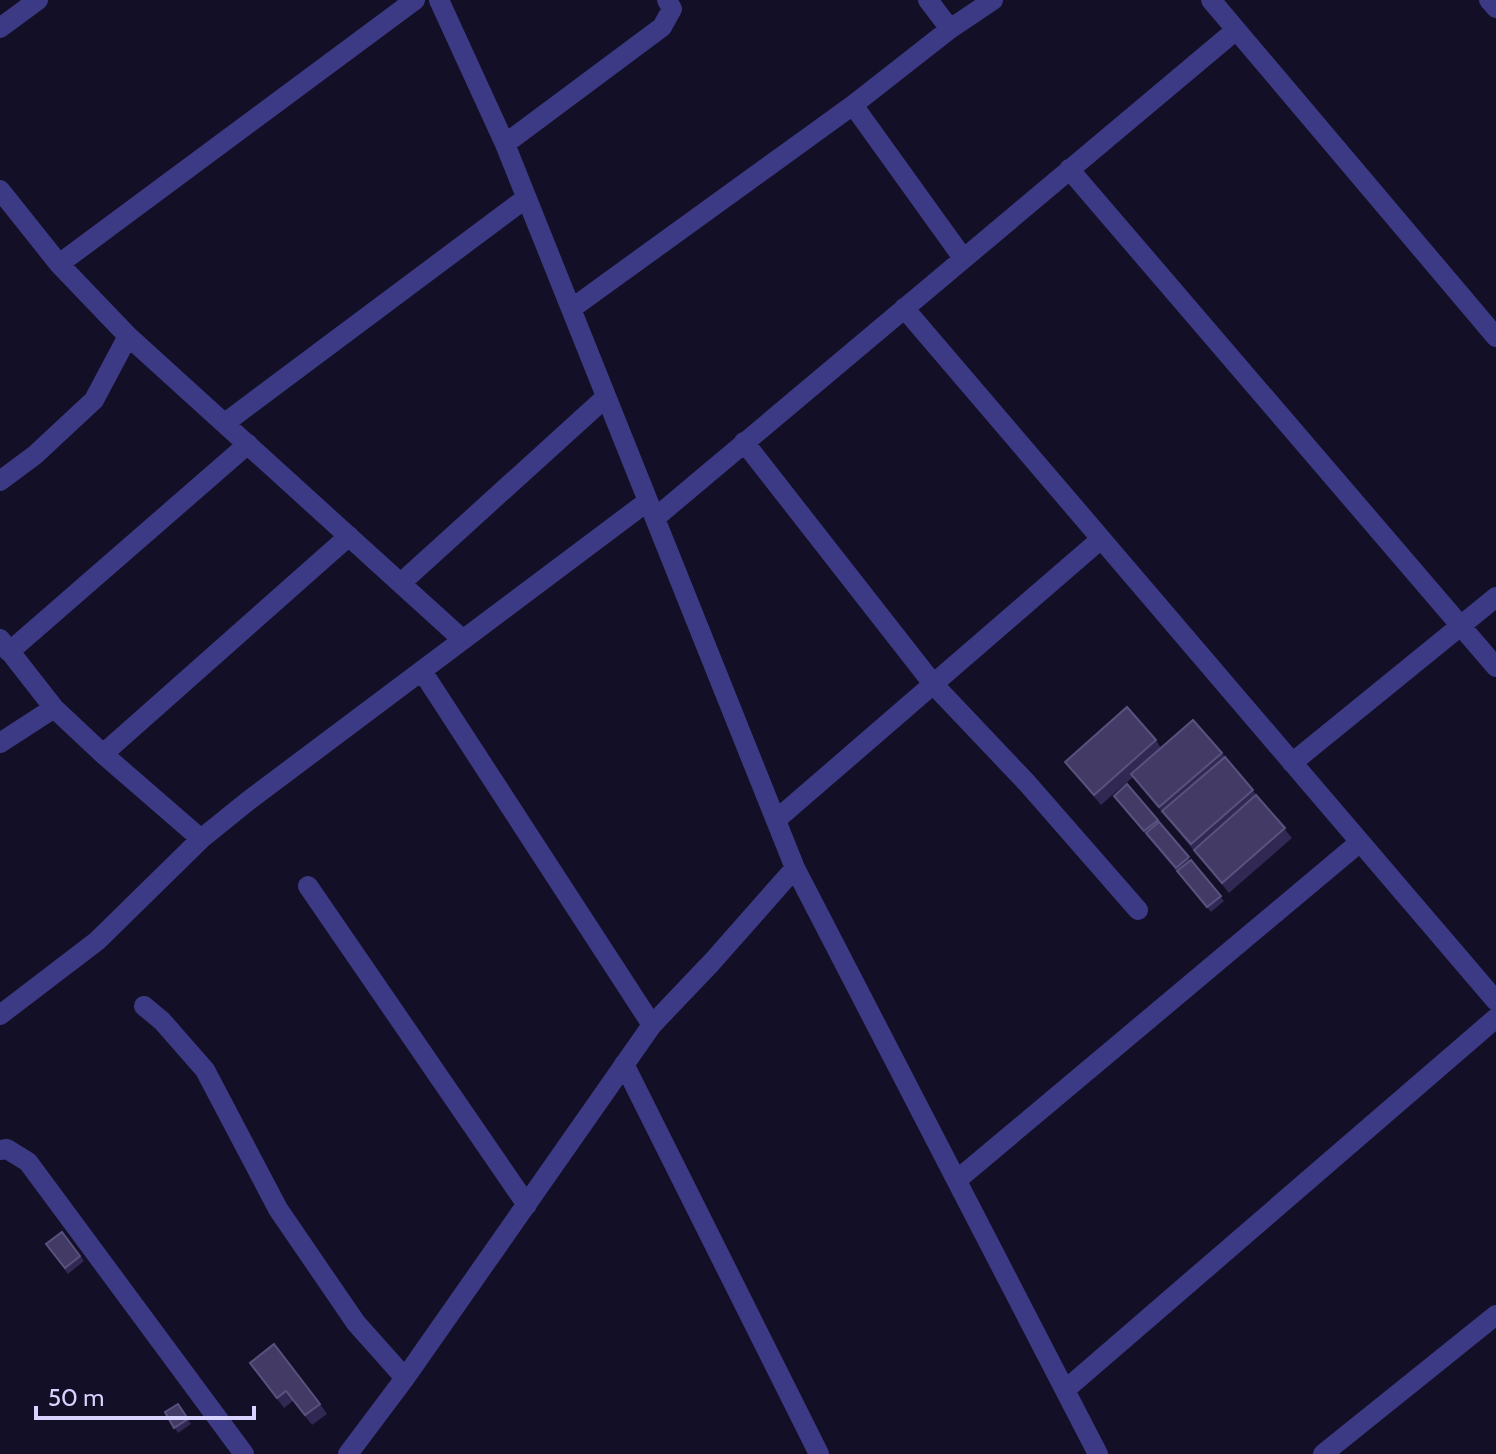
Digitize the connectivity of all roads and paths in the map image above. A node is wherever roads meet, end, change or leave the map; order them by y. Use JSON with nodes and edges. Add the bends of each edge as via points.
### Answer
{"nodes":[{"id":1,"x":38,"y":0,"type":"edge"},
{"id":2,"x":415,"y":0,"type":"edge"},
{"id":3,"x":439,"y":0,"type":"edge"},
{"id":4,"x":667,"y":0,"type":"edge"},
{"id":5,"x":928,"y":0,"type":"edge"},
{"id":6,"x":993,"y":0,"type":"edge"},
{"id":7,"x":1211,"y":0,"type":"edge"},
{"id":8,"x":1489,"y":0,"type":"edge"},
{"id":9,"x":1496,"y":8,"type":"edge"},
{"id":10,"x":0,"y":28,"type":"edge"},
{"id":11,"x":950,"y":29,"type":"junction"},
{"id":12,"x":1236,"y":30,"type":"junction"},
{"id":13,"x":853,"y":105,"type":"junction"},
{"id":14,"x":505,"y":144,"type":"junction"},
{"id":15,"x":1069,"y":169,"type":"junction"},
{"id":16,"x":0,"y":190,"type":"edge"},
{"id":17,"x":526,"y":198,"type":"junction"},
{"id":18,"x":963,"y":258,"type":"junction"},
{"id":19,"x":59,"y":264,"type":"junction"},
{"id":20,"x":904,"y":308,"type":"junction"},
{"id":21,"x":571,"y":309,"type":"junction"},
{"id":22,"x":1495,"y":333,"type":"edge"},
{"id":23,"x":128,"y":336,"type":"junction"},
{"id":24,"x":606,"y":397,"type":"junction"},
{"id":25,"x":225,"y":423,"type":"junction"},
{"id":26,"x":744,"y":442,"type":"junction"},
{"id":27,"x":248,"y":444,"type":"junction"},
{"id":28,"x":0,"y":481,"type":"edge"},
{"id":29,"x":651,"y":509,"type":"junction"},
{"id":30,"x":349,"y":536,"type":"junction"},
{"id":31,"x":1101,"y":539,"type":"junction"},
{"id":32,"x":401,"y":583,"type":"junction"},
{"id":33,"x":1496,"y":597,"type":"edge"},
{"id":34,"x":1460,"y":625,"type":"junction"},
{"id":35,"x":463,"y":640,"type":"junction"},
{"id":36,"x":5,"y":645,"type":"edge"},
{"id":37,"x":1496,"y":667,"type":"edge"},
{"id":38,"x":422,"y":671,"type":"junction"},
{"id":39,"x":934,"y":685,"type":"junction"},
{"id":40,"x":54,"y":708,"type":"junction"},
{"id":41,"x":0,"y":743,"type":"edge"},
{"id":42,"x":103,"y":754,"type":"junction"},
{"id":43,"x":1292,"y":763,"type":"junction"},
{"id":44,"x":776,"y":820,"type":"junction"},
{"id":45,"x":201,"y":839,"type":"junction"},
{"id":46,"x":1360,"y":842,"type":"junction"},
{"id":47,"x":795,"y":868,"type":"junction"},
{"id":48,"x":308,"y":886,"type":"dead end"},
{"id":49,"x":1138,"y":910,"type":"dead end"},
{"id":50,"x":1496,"y":1001,"type":"edge"},
{"id":51,"x":144,"y":1006,"type":"dead end"},
{"id":52,"x":0,"y":1015,"type":"edge"},
{"id":53,"x":1496,"y":1018,"type":"edge"},
{"id":54,"x":652,"y":1025,"type":"junction"},
{"id":55,"x":624,"y":1064,"type":"junction"},
{"id":56,"x":0,"y":1150,"type":"edge"},
{"id":57,"x":957,"y":1180,"type":"junction"},
{"id":58,"x":527,"y":1205,"type":"junction"},
{"id":59,"x":1496,"y":1315,"type":"edge"},
{"id":60,"x":405,"y":1378,"type":"junction"},
{"id":61,"x":1065,"y":1390,"type":"junction"},
{"id":62,"x":244,"y":1454,"type":"edge"},
{"id":63,"x":348,"y":1454,"type":"edge"},
{"id":64,"x":819,"y":1454,"type":"edge"},
{"id":65,"x":1098,"y":1454,"type":"edge"},
{"id":66,"x":1323,"y":1454,"type":"edge"}],
"edges":[{"from":1,"to":10,"type":"street"},
{"from":2,"to":19,"type":"street"},
{"from":3,"to":14,"type":"street"},
{"from":4,"to":14,"type":"street","via":[[672,9],[662,27]]},
{"from":5,"to":11,"type":"street"},
{"from":6,"to":11,"type":"street"},
{"from":7,"to":12,"type":"street"},
{"from":8,"to":9,"type":"street"},
{"from":11,"to":13,"type":"street"},
{"from":12,"to":15,"type":"street"},
{"from":12,"to":22,"type":"street"},
{"from":13,"to":18,"type":"street"},
{"from":13,"to":21,"type":"street"},
{"from":14,"to":17,"type":"street"},
{"from":15,"to":18,"type":"street"},
{"from":15,"to":34,"type":"street"},
{"from":16,"to":19,"type":"street"},
{"from":17,"to":21,"type":"street"},
{"from":17,"to":25,"type":"street"},
{"from":18,"to":20,"type":"street"},
{"from":19,"to":23,"type":"street"},
{"from":20,"to":26,"type":"street"},
{"from":20,"to":31,"type":"street"},
{"from":21,"to":24,"type":"street"},
{"from":23,"to":25,"type":"street"},
{"from":23,"to":28,"type":"street","via":[[94,400]]},
{"from":24,"to":29,"type":"street"},
{"from":24,"to":32,"type":"street"},
{"from":25,"to":27,"type":"street"},
{"from":26,"to":29,"type":"street"},
{"from":26,"to":39,"type":"street"},
{"from":27,"to":30,"type":"street"},
{"from":27,"to":36,"type":"street"},
{"from":29,"to":35,"type":"street"},
{"from":29,"to":44,"type":"street"},
{"from":30,"to":32,"type":"street"},
{"from":30,"to":42,"type":"street"},
{"from":31,"to":39,"type":"street"},
{"from":31,"to":43,"type":"street"},
{"from":32,"to":35,"type":"street"},
{"from":33,"to":34,"type":"street"},
{"from":34,"to":37,"type":"street"},
{"from":34,"to":43,"type":"street"},
{"from":35,"to":38,"type":"street"},
{"from":36,"to":40,"type":"street"},
{"from":38,"to":45,"type":"street"},
{"from":38,"to":54,"type":"street"},
{"from":39,"to":44,"type":"street"},
{"from":39,"to":49,"type":"street"},
{"from":40,"to":41,"type":"street"},
{"from":40,"to":42,"type":"street"},
{"from":42,"to":45,"type":"street"},
{"from":43,"to":46,"type":"street"},
{"from":44,"to":47,"type":"street"},
{"from":45,"to":52,"type":"street","via":[[97,941]]},
{"from":46,"to":50,"type":"street"},
{"from":46,"to":57,"type":"street"},
{"from":47,"to":54,"type":"street"},
{"from":47,"to":57,"type":"street"},
{"from":48,"to":58,"type":"street"},
{"from":51,"to":60,"type":"street","via":[[205,1070],[278,1209],[356,1323]]},
{"from":53,"to":61,"type":"street"},
{"from":54,"to":55,"type":"street"},
{"from":55,"to":58,"type":"street"},
{"from":55,"to":64,"type":"street"},
{"from":56,"to":62,"type":"street","via":[[28,1162]]},
{"from":57,"to":61,"type":"street"},
{"from":58,"to":60,"type":"street"},
{"from":59,"to":66,"type":"street"},
{"from":60,"to":63,"type":"street"},
{"from":61,"to":65,"type":"street"}]}
